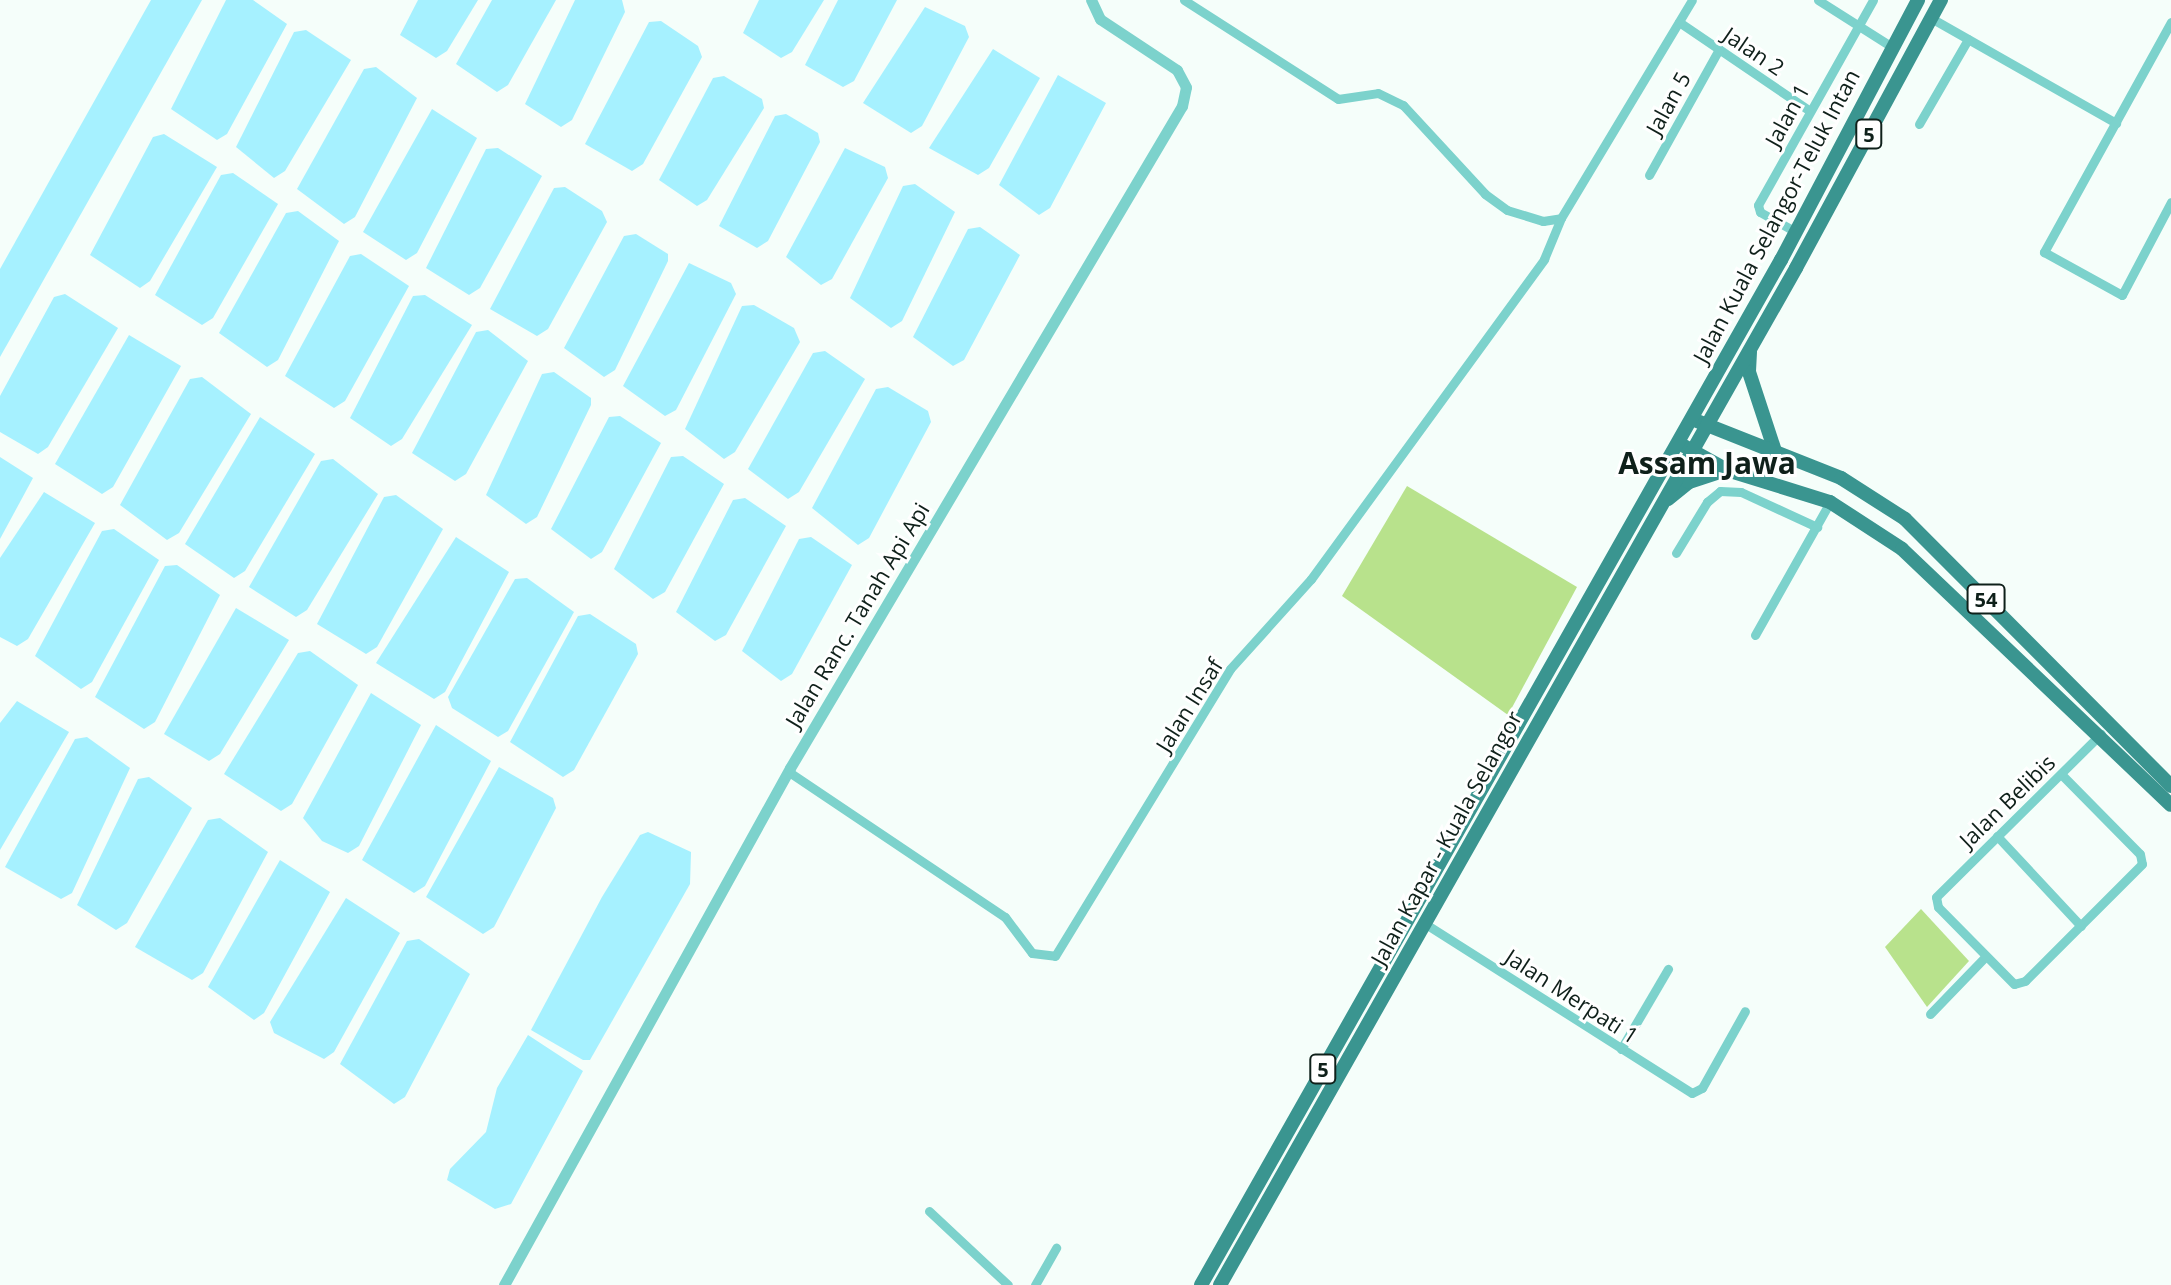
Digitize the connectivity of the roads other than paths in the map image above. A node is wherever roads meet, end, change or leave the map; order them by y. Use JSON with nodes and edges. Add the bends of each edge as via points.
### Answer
{"nodes":[{"id":1,"x":1091,"y":0,"type":"edge"},
{"id":2,"x":1184,"y":0,"type":"edge"},
{"id":3,"x":1692,"y":0,"type":"edge"},
{"id":4,"x":1818,"y":0,"type":"edge"},
{"id":5,"x":1873,"y":0,"type":"edge"},
{"id":6,"x":1918,"y":0,"type":"edge"},
{"id":7,"x":1941,"y":0,"type":"edge"},
{"id":8,"x":1931,"y":18,"type":"junction"},
{"id":9,"x":1679,"y":22,"type":"junction"},
{"id":10,"x":2171,"y":22,"type":"edge"},
{"id":11,"x":1858,"y":25,"type":"junction"},
{"id":12,"x":1968,"y":39,"type":"junction"},
{"id":13,"x":1892,"y":47,"type":"junction"},
{"id":14,"x":1719,"y":49,"type":"junction"},
{"id":15,"x":1810,"y":111,"type":"junction"},
{"id":16,"x":2116,"y":123,"type":"junction"},
{"id":17,"x":1919,"y":124,"type":"dead end"},
{"id":18,"x":1649,"y":175,"type":"dead end"},
{"id":19,"x":2171,"y":202,"type":"edge"},
{"id":20,"x":1561,"y":218,"type":"junction"},
{"id":21,"x":1796,"y":232,"type":"junction"},
{"id":22,"x":1750,"y":347,"type":"junction"},
{"id":23,"x":1689,"y":418,"type":"junction"},
{"id":24,"x":1708,"y":419,"type":"junction"},
{"id":25,"x":1674,"y":447,"type":"junction"},
{"id":26,"x":1774,"y":448,"type":"junction"},
{"id":27,"x":1691,"y":450,"type":"junction"},
{"id":28,"x":1727,"y":470,"type":"junction"},
{"id":29,"x":1830,"y":502,"type":"junction"},
{"id":30,"x":1654,"y":515,"type":"junction"},
{"id":31,"x":1817,"y":527,"type":"junction"},
{"id":32,"x":1676,"y":553,"type":"dead end"},
{"id":33,"x":1755,"y":635,"type":"dead end"},
{"id":34,"x":2101,"y":734,"type":"junction"},
{"id":35,"x":789,"y":772,"type":"junction"},
{"id":36,"x":2061,"y":774,"type":"junction"},
{"id":37,"x":2171,"y":786,"type":"edge"},
{"id":38,"x":2171,"y":805,"type":"edge"},
{"id":39,"x":1997,"y":836,"type":"junction"},
{"id":40,"x":1424,"y":923,"type":"junction"},
{"id":41,"x":2081,"y":926,"type":"junction"},
{"id":42,"x":1985,"y":957,"type":"junction"},
{"id":43,"x":1668,"y":969,"type":"dead end"},
{"id":44,"x":1745,"y":1011,"type":"dead end"},
{"id":45,"x":1930,"y":1014,"type":"dead end"},
{"id":46,"x":1621,"y":1049,"type":"junction"},
{"id":47,"x":929,"y":1211,"type":"dead end"},
{"id":48,"x":1056,"y":1248,"type":"dead end"},
{"id":49,"x":504,"y":1285,"type":"edge"},
{"id":50,"x":1008,"y":1285,"type":"edge"},
{"id":51,"x":1035,"y":1285,"type":"edge"},
{"id":52,"x":1201,"y":1285,"type":"edge"},
{"id":53,"x":1220,"y":1285,"type":"edge"}],
"edges":[{"from":1,"to":35,"type":"street","name":"Jalan Ranc. Tanah Api Api","via":[[1100,19],[1177,70],[1186,87],[1182,106]]},
{"from":2,"to":20,"type":"street","via":[[1338,99],[1378,93],[1403,105],[1485,194],[1507,210],[1543,221]]},
{"from":3,"to":9,"type":"street"},
{"from":4,"to":11,"type":"street"},
{"from":5,"to":11,"type":"street","name":"Jalan 1"},
{"from":6,"to":13,"type":"highway","name":"Jalan Kuala Selangor-Teluk Intan","number":"5"},
{"from":7,"to":8,"type":"highway","name":"Jalan Kuala Selangor-Teluk Intan","number":"5"},
{"from":8,"to":12,"type":"street"},
{"from":8,"to":22,"type":"highway","name":"Jalan Kuala Selangor-Teluk Intan","number":"5"},
{"from":9,"to":14,"type":"street","name":"Jalan 2"},
{"from":9,"to":20,"type":"street"},
{"from":10,"to":16,"type":"street"},
{"from":11,"to":13,"type":"street"},
{"from":11,"to":15,"type":"street","name":"Jalan 1"},
{"from":12,"to":16,"type":"street"},
{"from":12,"to":17,"type":"street"},
{"from":13,"to":21,"type":"highway","name":"Jalan Kuala Selangor-Teluk Intan","number":"5"},
{"from":14,"to":15,"type":"street","name":"Jalan 2"},
{"from":14,"to":18,"type":"street","name":"Jalan 5"},
{"from":15,"to":21,"type":"street","name":"Jalan 1","via":[[1758,205],[1760,212]]},
{"from":16,"to":19,"type":"street","via":[[2044,252],[2122,295]]},
{"from":20,"to":35,"type":"street","name":"Jalan Insaf","via":[[1544,259],[1382,484],[1311,579],[1230,669],[1055,956],[1032,953],[1005,917]]},
{"from":21,"to":23,"type":"highway","name":"Jalan Kuala Selangor-Teluk Intan","number":"5"},
{"from":22,"to":24,"type":"highway","name":"Jalan Kuala Selangor-Teluk Intan","number":"5"},
{"from":22,"to":26,"type":"highway","via":[[1749,372]]},
{"from":23,"to":24,"type":"highway","number":"54"},
{"from":23,"to":25,"type":"highway","name":"Jalan Kuala Selangor-Teluk Intan","number":"5"},
{"from":24,"to":26,"type":"highway","number":"54"},
{"from":24,"to":27,"type":"highway","name":"Jalan Kapar - Kuala Selangor","number":"5"},
{"from":25,"to":27,"type":"highway","number":"54"},
{"from":25,"to":52,"type":"highway","name":"Jalan Kapar - Kuala Selangor","number":"5"},
{"from":26,"to":37,"type":"highway","number":"54","via":[[1866,491],[1905,519]]},
{"from":27,"to":28,"type":"highway","number":"54"},
{"from":27,"to":30,"type":"highway","name":"Jalan Kapar - Kuala Selangor","number":"5"},
{"from":28,"to":29,"type":"highway","number":"54"},
{"from":28,"to":30,"type":"highway","via":[[1689,482]]},
{"from":29,"to":31,"type":"street"},
{"from":29,"to":34,"type":"highway","number":"54","via":[[1902,549]]},
{"from":30,"to":40,"type":"highway","name":"Jalan Kapar - Kuala Selangor","number":"5"},
{"from":31,"to":32,"type":"street","via":[[1741,492],[1720,491],[1707,502]]},
{"from":31,"to":33,"type":"street"},
{"from":34,"to":36,"type":"street","name":"Jalan Belibis"},
{"from":34,"to":38,"type":"highway","number":"54"},
{"from":35,"to":49,"type":"street","name":"Jalan Ranc. Tanah Api Api"},
{"from":36,"to":39,"type":"street","name":"Jalan Belibis"},
{"from":36,"to":41,"type":"street","via":[[2140,854],[2140,867]]},
{"from":39,"to":41,"type":"street"},
{"from":39,"to":42,"type":"street","name":"Jalan Belibis","via":[[1938,894],[1938,907]]},
{"from":40,"to":46,"type":"street","name":"Jalan Merpati 1"},
{"from":40,"to":53,"type":"highway","name":"Jalan Kapar - Kuala Selangor","number":"5"},
{"from":41,"to":42,"type":"street","via":[[2025,981],[2014,984]]},
{"from":42,"to":45,"type":"street"},
{"from":43,"to":46,"type":"street"},
{"from":44,"to":46,"type":"street","name":"Jalan Merpati 1","via":[[1702,1088],[1689,1092]]},
{"from":47,"to":50,"type":"street"},
{"from":48,"to":51,"type":"street"}]}
